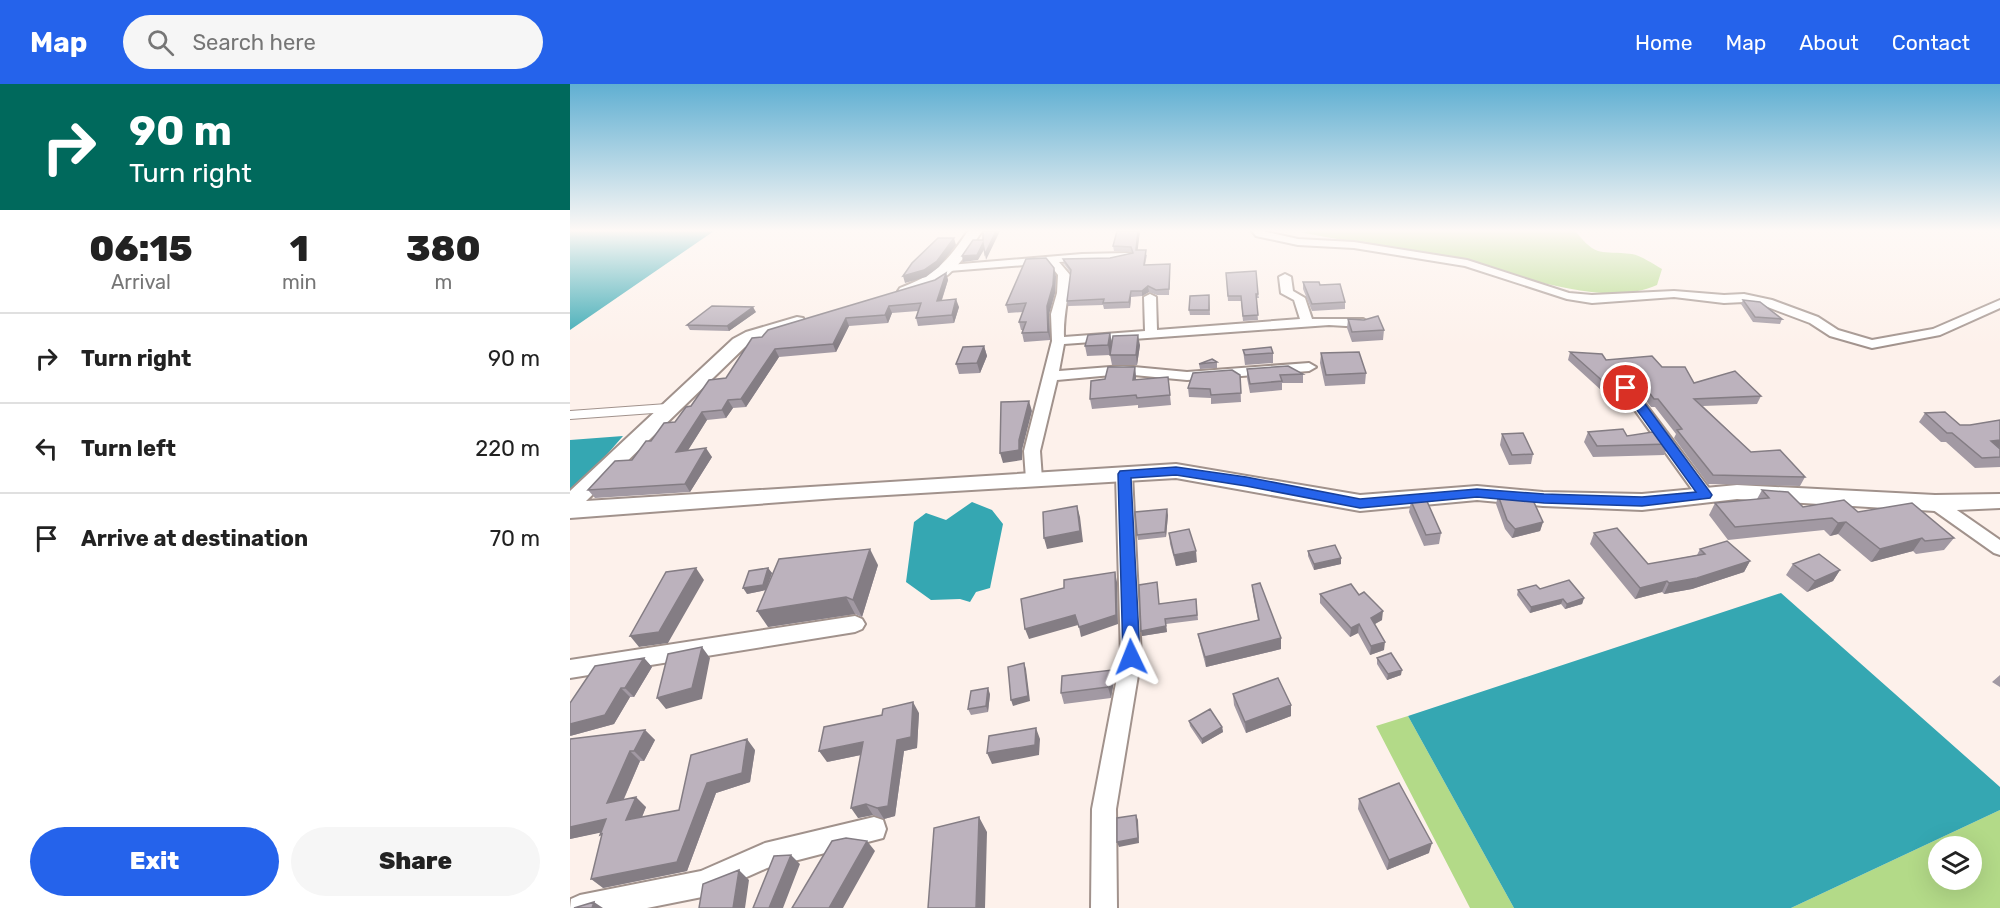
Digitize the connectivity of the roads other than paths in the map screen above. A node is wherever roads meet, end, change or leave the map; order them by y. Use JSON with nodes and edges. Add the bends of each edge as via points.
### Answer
{"nodes":[{"id":1,"x":947,"y":269,"type":"edge"},
{"id":2,"x":1060,"y":269,"type":"edge"},
{"id":3,"x":1487,"y":269,"type":"edge"},
{"id":4,"x":1285,"y":277,"type":"dead end"},
{"id":5,"x":890,"y":296,"type":"edge"},
{"id":6,"x":1150,"y":297,"type":"dead end"},
{"id":7,"x":2000,"y":304,"type":"edge"},
{"id":8,"x":816,"y":316,"type":"edge"},
{"id":9,"x":1307,"y":322,"type":"junction"},
{"id":10,"x":1363,"y":323,"type":"edge"},
{"id":11,"x":1151,"y":333,"type":"junction"},
{"id":12,"x":1058,"y":340,"type":"junction"},
{"id":13,"x":1309,"y":367,"type":"dead end"},
{"id":14,"x":1052,"y":376,"type":"junction"},
{"id":15,"x":1626,"y":388,"type":"edge"},
{"id":16,"x":671,"y":408,"type":"junction"},
{"id":17,"x":570,"y":415,"type":"edge"},
{"id":18,"x":1124,"y":474,"type":"junction"},
{"id":19,"x":1034,"y":479,"type":"junction"},
{"id":20,"x":1706,"y":495,"type":"junction"},
{"id":21,"x":2000,"y":501,"type":"edge"},
{"id":22,"x":1935,"y":503,"type":"junction"},
{"id":23,"x":570,"y":504,"type":"edge"},
{"id":24,"x":570,"y":510,"type":"edge"},
{"id":25,"x":2000,"y":549,"type":"edge"},
{"id":26,"x":855,"y":624,"type":"dead end"},
{"id":27,"x":570,"y":669,"type":"edge"},
{"id":28,"x":874,"y":829,"type":"dead end"},
{"id":29,"x":580,"y":908,"type":"edge"},
{"id":30,"x":1104,"y":908,"type":"edge"}],
"edges":[{"from":1,"to":5,"type":"main road","via":[[932,282]]},
{"from":2,"to":12,"type":"street","via":[[1064,275],[1057,314]]},
{"from":3,"to":7,"type":"street","via":[[1567,296],[1592,299],[1674,294],[1744,298],[1768,303],[1814,320],[1834,333],[1872,344],[1936,332]]},
{"from":4,"to":9,"type":"street","via":[[1287,293],[1299,298]]},
{"from":6,"to":11,"type":"street"},
{"from":8,"to":16,"type":"main road","via":[[740,343]]},
{"from":9,"to":10,"type":"street"},
{"from":9,"to":11,"type":"street"},
{"from":11,"to":12,"type":"street"},
{"from":12,"to":14,"type":"street"},
{"from":13,"to":14,"type":"street","via":[[1187,376],[1123,370]]},
{"from":14,"to":19,"type":"street","via":[[1032,451]]},
{"from":15,"to":20,"type":"street"},
{"from":16,"to":17,"type":"lane"},
{"from":16,"to":23,"type":"main road"},
{"from":18,"to":19,"type":"main road"},
{"from":18,"to":20,"type":"main road","via":[[1176,471],[1360,503],[1477,493],[1642,502]]},
{"from":18,"to":30,"type":"street","via":[[1131,657],[1104,809]]},
{"from":19,"to":24,"type":"main road"},
{"from":20,"to":22,"type":"main road","via":[[1737,492]]},
{"from":21,"to":22,"type":"main road"},
{"from":22,"to":25,"type":"street"},
{"from":26,"to":27,"type":"street"},
{"from":28,"to":29,"type":"street","via":[[765,856],[702,884]]}]}
